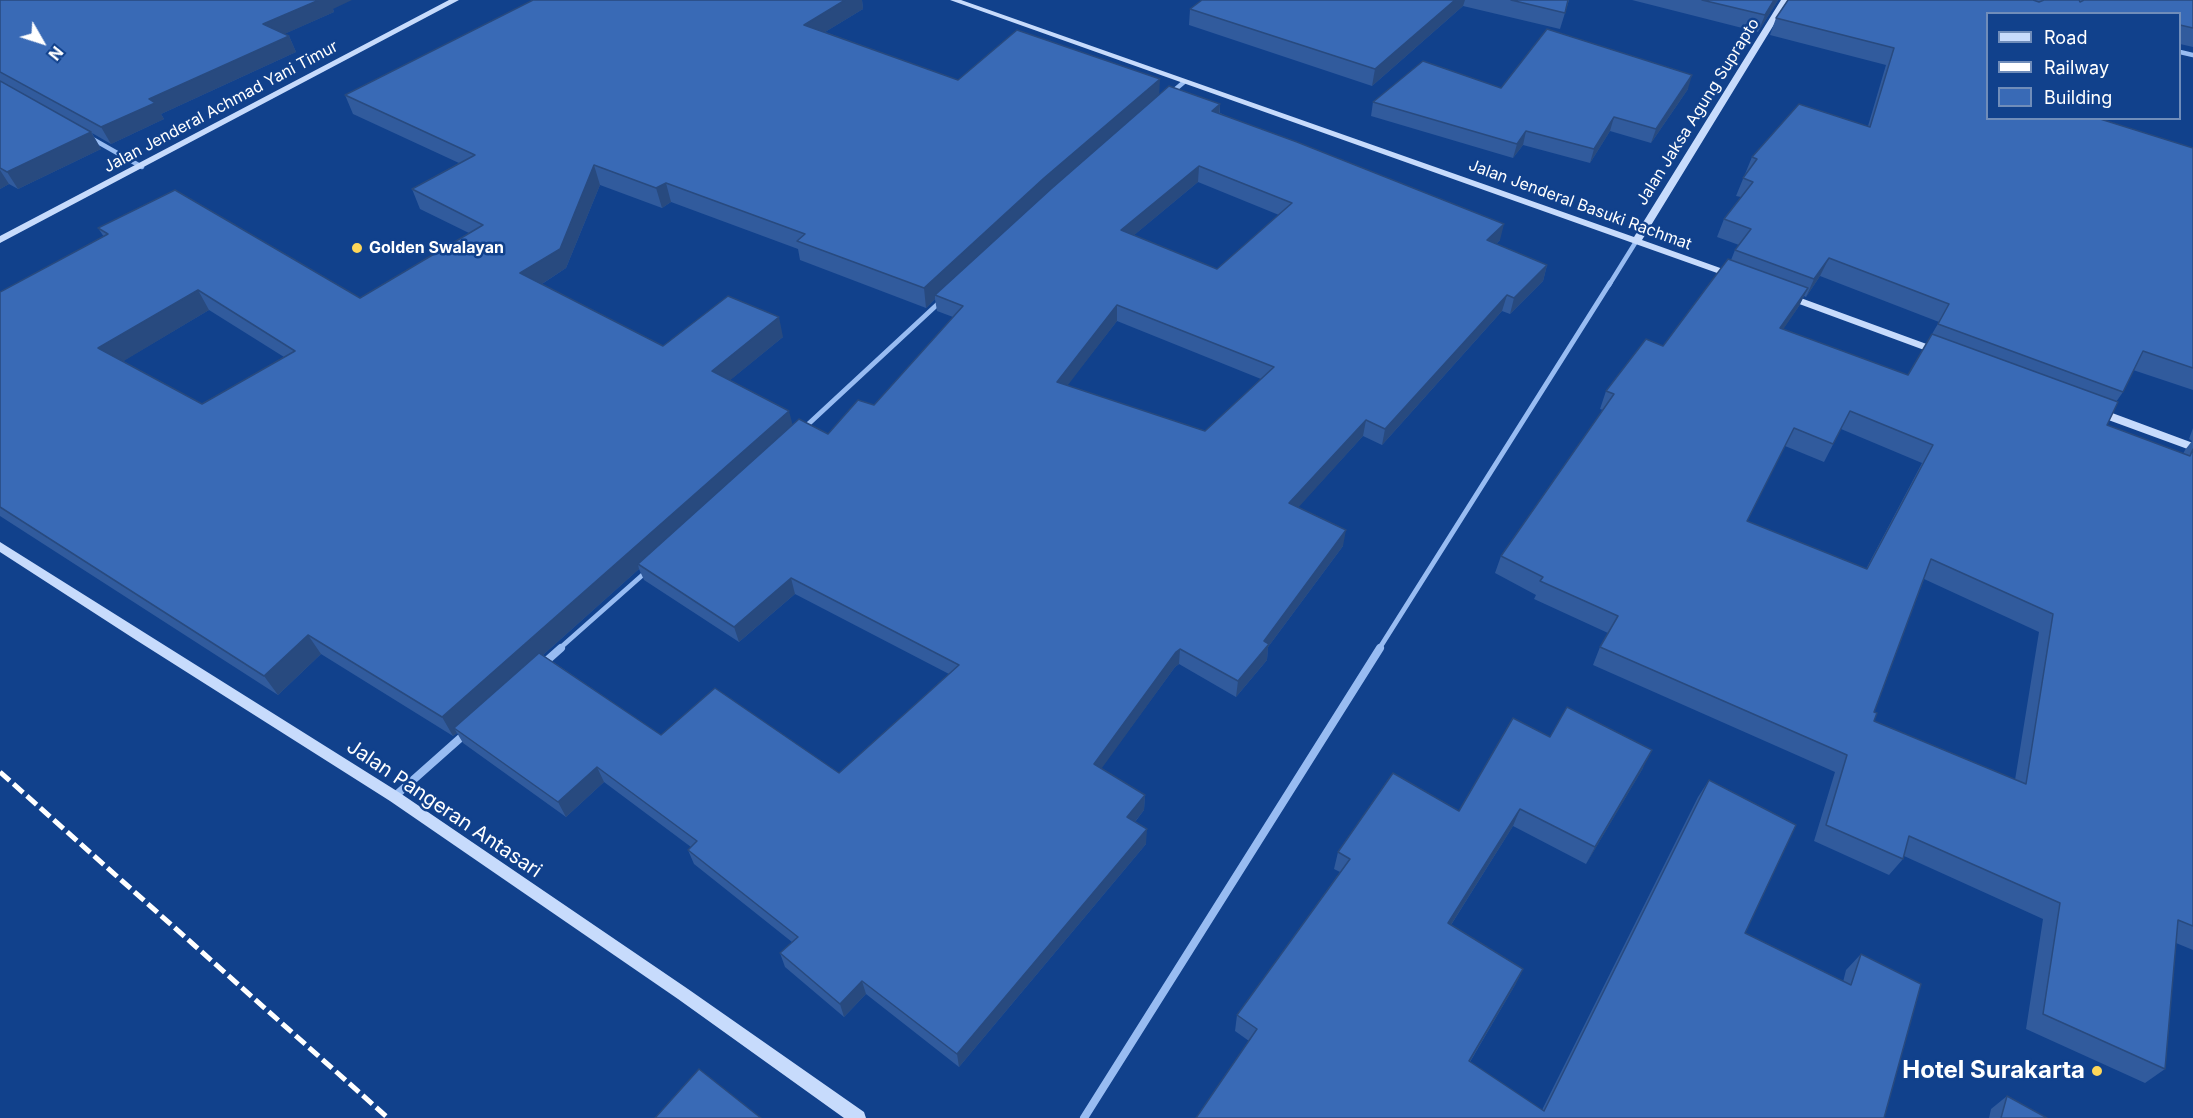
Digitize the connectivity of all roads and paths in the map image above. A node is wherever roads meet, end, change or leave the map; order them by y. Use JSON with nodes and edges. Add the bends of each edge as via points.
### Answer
{"nodes":[{"id":1,"x":455,"y":0,"type":"edge"},
{"id":2,"x":954,"y":0,"type":"edge"},
{"id":3,"x":1785,"y":0,"type":"edge"},
{"id":4,"x":1184,"y":82,"type":"junction"},
{"id":5,"x":1167,"y":97,"type":"edge"},
{"id":6,"x":81,"y":132,"type":"edge"},
{"id":7,"x":142,"y":166,"type":"junction"},
{"id":8,"x":0,"y":240,"type":"edge"},
{"id":9,"x":1637,"y":240,"type":"junction"},
{"id":10,"x":1748,"y":282,"type":"edge"},
{"id":11,"x":1782,"y":294,"type":"edge"},
{"id":12,"x":944,"y":297,"type":"edge"},
{"id":13,"x":1948,"y":356,"type":"edge"},
{"id":14,"x":2082,"y":406,"type":"edge"},
{"id":15,"x":797,"y":434,"type":"edge"},
{"id":16,"x":2193,"y":447,"type":"edge"},
{"id":17,"x":0,"y":546,"type":"edge"},
{"id":18,"x":649,"y":569,"type":"edge"},
{"id":19,"x":535,"y":671,"type":"edge"},
{"id":20,"x":474,"y":726,"type":"edge"},
{"id":21,"x":395,"y":797,"type":"junction"},
{"id":22,"x":858,"y":1118,"type":"edge"},
{"id":23,"x":1083,"y":1118,"type":"edge"}],
"edges":[{"from":1,"to":7,"type":"street","name":"Jalan Jenderal Achmad Yani Timur"},
{"from":2,"to":4,"type":"street","name":"Jalan Jenderal Basuki Rachmat"},
{"from":3,"to":9,"type":"street","name":"Jalan Jaksa Agung Suprapto"},
{"from":4,"to":5,"type":"street"},
{"from":4,"to":9,"type":"street","name":"Jalan Jenderal Basuki Rachmat"},
{"from":6,"to":7,"type":"street"},
{"from":7,"to":8,"type":"street","name":"Jalan Jenderal Achmad Yani Timur"},
{"from":9,"to":10,"type":"street","name":"Jalan Jenderal Basuki Rachmat"},
{"from":9,"to":23,"type":"street"},
{"from":11,"to":13,"type":"street"},
{"from":12,"to":15,"type":"street"},
{"from":14,"to":16,"type":"street"},
{"from":17,"to":21,"type":"street","name":"Jalan Pangeran Antasari"},
{"from":18,"to":19,"type":"street"},
{"from":20,"to":21,"type":"street"},
{"from":21,"to":22,"type":"street","name":"Jalan Pangeran Antasari"}]}
